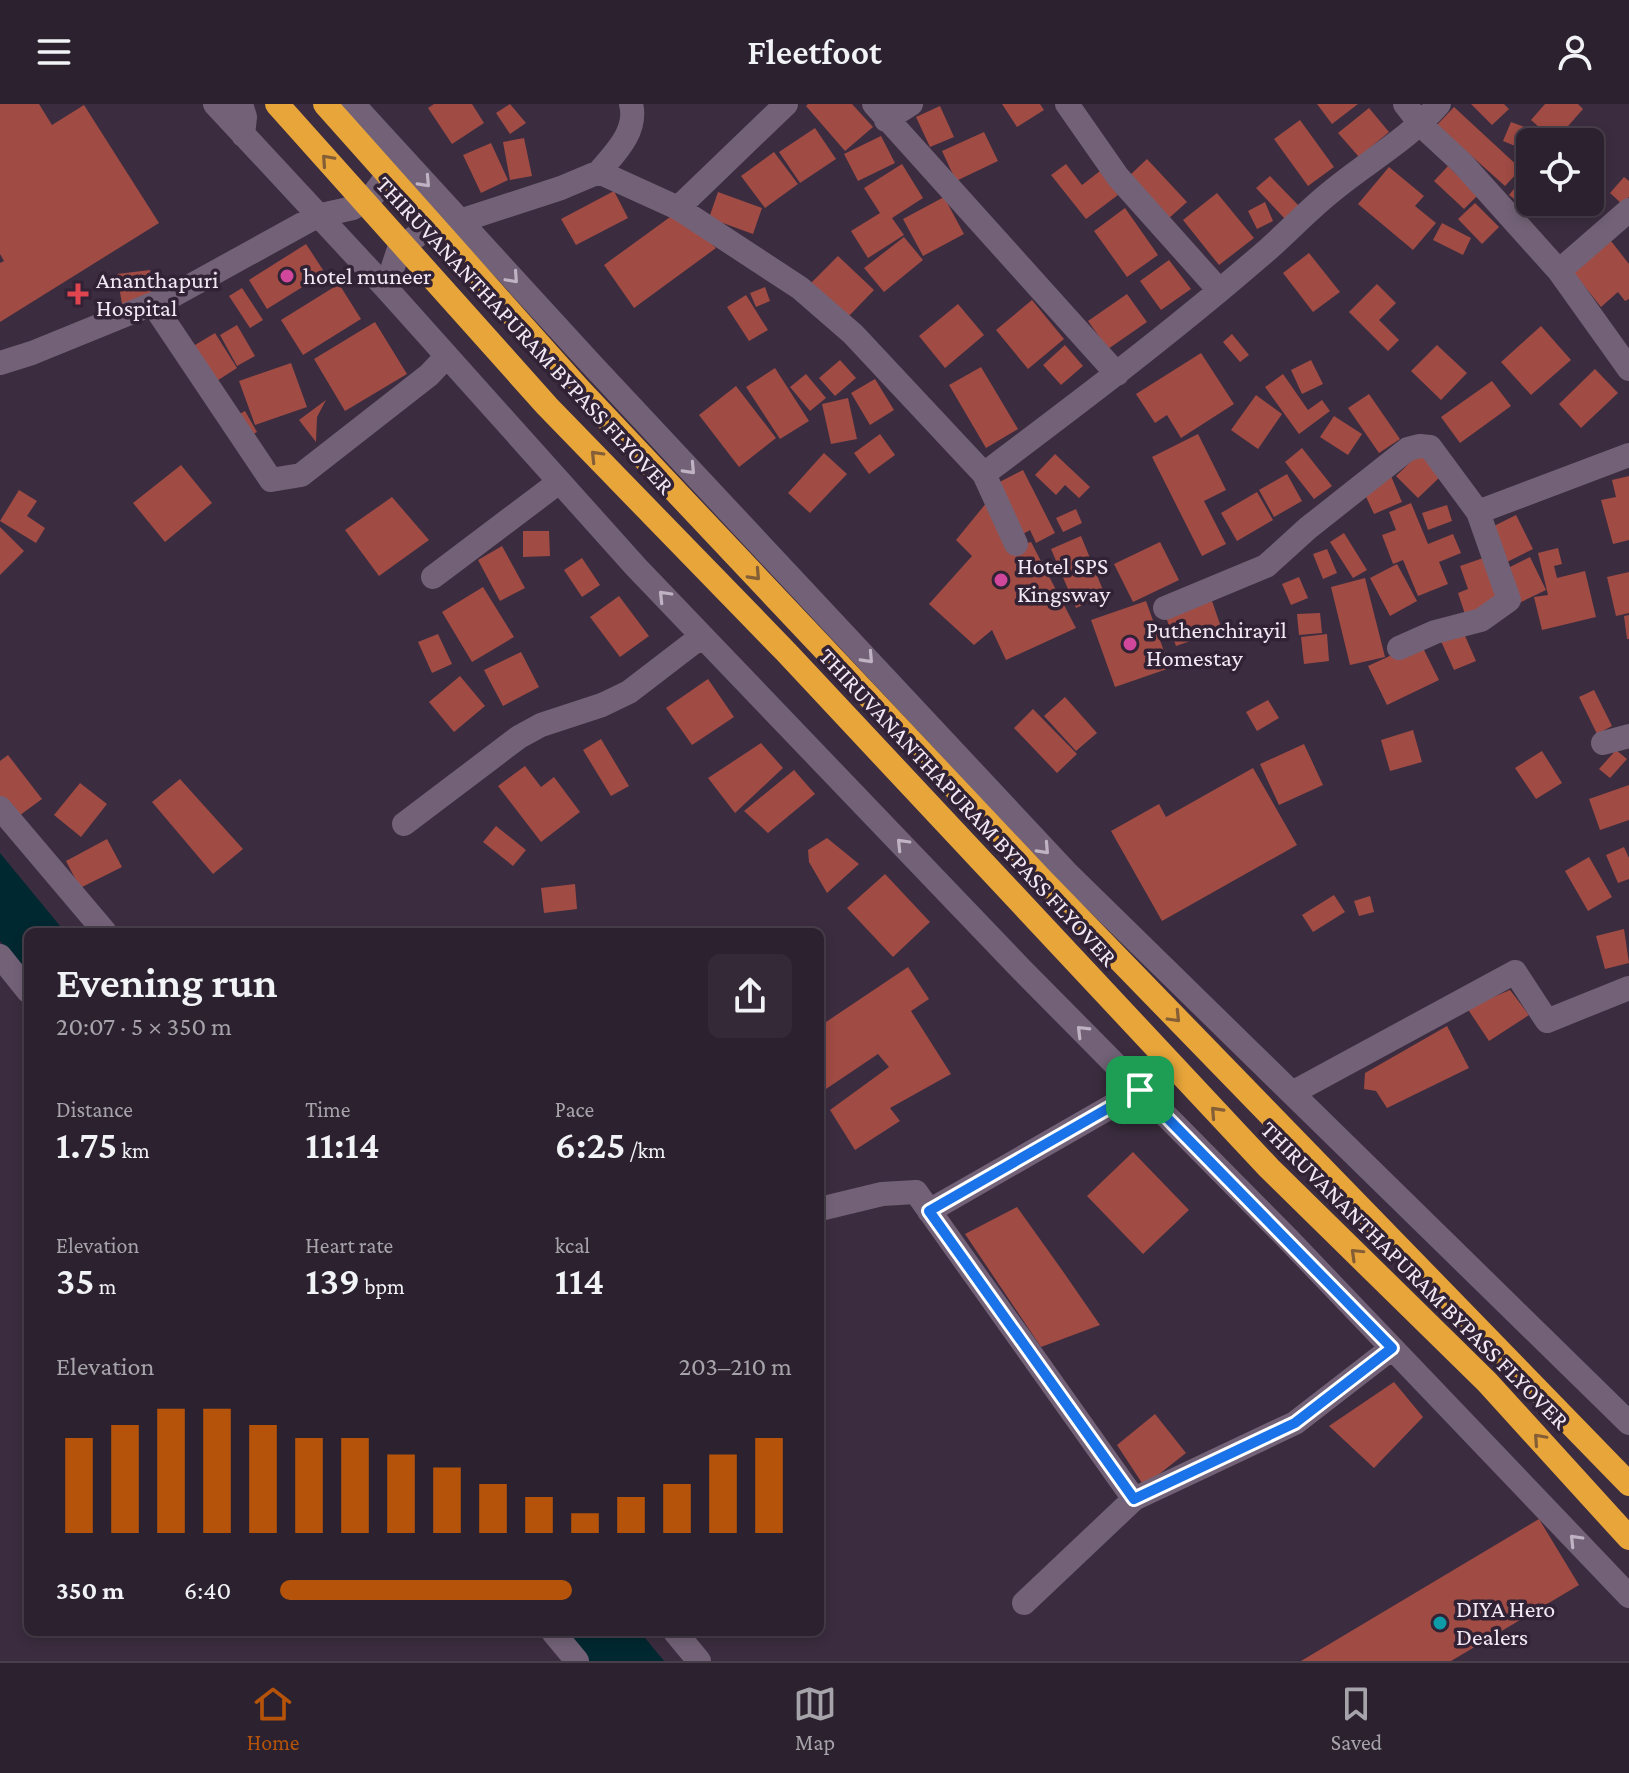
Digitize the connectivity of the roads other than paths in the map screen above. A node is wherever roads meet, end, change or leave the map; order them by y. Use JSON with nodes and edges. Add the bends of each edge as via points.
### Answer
{"nodes":[{"id":1,"x":215,"y":104,"type":"edge"},
{"id":2,"x":241,"y":104,"type":"edge"},
{"id":3,"x":277,"y":104,"type":"edge"},
{"id":4,"x":325,"y":104,"type":"edge"},
{"id":5,"x":353,"y":104,"type":"edge"},
{"id":6,"x":631,"y":104,"type":"edge"},
{"id":7,"x":786,"y":104,"type":"edge"},
{"id":8,"x":911,"y":104,"type":"edge"},
{"id":9,"x":1067,"y":104,"type":"edge"},
{"id":10,"x":1405,"y":104,"type":"edge"},
{"id":11,"x":1439,"y":104,"type":"edge"},
{"id":12,"x":880,"y":112,"type":"edge"},
{"id":13,"x":1421,"y":125,"type":"junction"},
{"id":14,"x":243,"y":135,"type":"junction"},
{"id":15,"x":385,"y":139,"type":"junction"},
{"id":16,"x":599,"y":172,"type":"junction"},
{"id":17,"x":678,"y":208,"type":"junction"},
{"id":18,"x":1629,"y":210,"type":"edge"},
{"id":19,"x":317,"y":216,"type":"junction"},
{"id":20,"x":460,"y":221,"type":"junction"},
{"id":21,"x":1559,"y":271,"type":"junction"},
{"id":22,"x":386,"y":288,"type":"junction"},
{"id":23,"x":1219,"y":290,"type":"junction"},
{"id":24,"x":153,"y":304,"type":"junction"},
{"id":25,"x":446,"y":357,"type":"junction"},
{"id":26,"x":0,"y":363,"type":"edge"},
{"id":27,"x":1629,"y":369,"type":"edge"},
{"id":28,"x":1117,"y":374,"type":"junction"},
{"id":29,"x":1629,"y":455,"type":"edge"},
{"id":30,"x":984,"y":474,"type":"junction"},
{"id":31,"x":559,"y":482,"type":"junction"},
{"id":32,"x":1478,"y":512,"type":"junction"},
{"id":33,"x":1016,"y":544,"type":"dead end"},
{"id":34,"x":433,"y":577,"type":"dead end"},
{"id":35,"x":1165,"y":608,"type":"dead end"},
{"id":36,"x":702,"y":636,"type":"junction"},
{"id":37,"x":1399,"y":648,"type":"dead end"},
{"id":38,"x":1629,"y":736,"type":"edge"},
{"id":39,"x":1603,"y":743,"type":"dead end"},
{"id":40,"x":0,"y":808,"type":"edge"},
{"id":41,"x":404,"y":824,"type":"dead end"},
{"id":42,"x":102,"y":928,"type":"edge"},
{"id":43,"x":0,"y":956,"type":"edge"},
{"id":44,"x":24,"y":986,"type":"edge"},
{"id":45,"x":1629,"y":988,"type":"edge"},
{"id":46,"x":1140,"y":1090,"type":"junction"},
{"id":47,"x":1292,"y":1093,"type":"junction"},
{"id":48,"x":824,"y":1208,"type":"edge"},
{"id":49,"x":929,"y":1211,"type":"junction"},
{"id":50,"x":1392,"y":1348,"type":"junction"},
{"id":51,"x":1629,"y":1423,"type":"edge"},
{"id":52,"x":1629,"y":1484,"type":"edge"},
{"id":53,"x":1134,"y":1499,"type":"junction"},
{"id":54,"x":1629,"y":1538,"type":"edge"},
{"id":55,"x":1629,"y":1596,"type":"edge"},
{"id":56,"x":1024,"y":1603,"type":"dead end"},
{"id":57,"x":556,"y":1636,"type":"edge"},
{"id":58,"x":678,"y":1636,"type":"edge"},
{"id":59,"x":577,"y":1661,"type":"edge"},
{"id":60,"x":699,"y":1661,"type":"edge"}],
"edges":[{"from":1,"to":14,"type":"street"},
{"from":2,"to":14,"type":"street"},
{"from":54,"to":3,"type":"highway","name":"THIRUVANANTHAPURAM BYPASS FLYOVER","one_way":true,"via":[[1487,1382],[1269,1168],[787,653],[547,406]]},
{"from":4,"to":52,"type":"highway","name":"THIRUVANANTHAPURAM BYPASS FLYOVER","one_way":true,"via":[[578,388],[1040,878]]},
{"from":5,"to":15,"type":"street"},
{"from":6,"to":16,"type":"street","via":[[634,113],[625,140]]},
{"from":7,"to":17,"type":"street"},
{"from":8,"to":12,"type":"street"},
{"from":9,"to":23,"type":"street","via":[[1118,177]]},
{"from":10,"to":13,"type":"street"},
{"from":11,"to":13,"type":"street"},
{"from":12,"to":28,"type":"street"},
{"from":13,"to":21,"type":"street"},
{"from":13,"to":23,"type":"street","via":[[1327,195]]},
{"from":14,"to":19,"type":"street"},
{"from":15,"to":19,"type":"street","via":[[385,179],[373,195],[353,208]]},
{"from":15,"to":20,"type":"street","one_way":true},
{"from":16,"to":17,"type":"street"},
{"from":16,"to":20,"type":"street"},
{"from":17,"to":30,"type":"street","via":[[800,288],[853,334]]},
{"from":18,"to":21,"type":"street"},
{"from":19,"to":22,"type":"street"},
{"from":19,"to":24,"type":"street"},
{"from":20,"to":22,"type":"street","via":[[437,221],[399,249]]},
{"from":20,"to":47,"type":"street","one_way":true,"via":[[1066,872]]},
{"from":21,"to":27,"type":"street"},
{"from":22,"to":25,"type":"street"},
{"from":23,"to":28,"type":"street"},
{"from":24,"to":25,"type":"street","via":[[271,480],[301,475]]},
{"from":24,"to":26,"type":"street"},
{"from":25,"to":31,"type":"street"},
{"from":28,"to":30,"type":"street"},
{"from":29,"to":32,"type":"street"},
{"from":30,"to":33,"type":"street"},
{"from":31,"to":34,"type":"street"},
{"from":36,"to":31,"type":"street","one_way":true},
{"from":32,"to":35,"type":"street","via":[[1430,447],[1408,449],[1266,566]]},
{"from":32,"to":37,"type":"street","via":[[1509,600],[1481,620]]},
{"from":36,"to":41,"type":"street","via":[[629,692],[519,737]]},
{"from":46,"to":36,"type":"street","one_way":true},
{"from":38,"to":39,"type":"street"},
{"from":40,"to":42,"type":"street"},
{"from":43,"to":44,"type":"street"},
{"from":45,"to":47,"type":"street","via":[[1547,1021],[1515,972]]},
{"from":46,"to":49,"type":"street"},
{"from":46,"to":50,"type":"street"},
{"from":47,"to":51,"type":"street"},
{"from":48,"to":49,"type":"street","via":[[916,1192]]},
{"from":49,"to":53,"type":"street"},
{"from":50,"to":53,"type":"street","via":[[1295,1423]]},
{"from":55,"to":50,"type":"street","one_way":true},
{"from":53,"to":56,"type":"street"},
{"from":57,"to":59,"type":"street"},
{"from":58,"to":60,"type":"street"}]}
